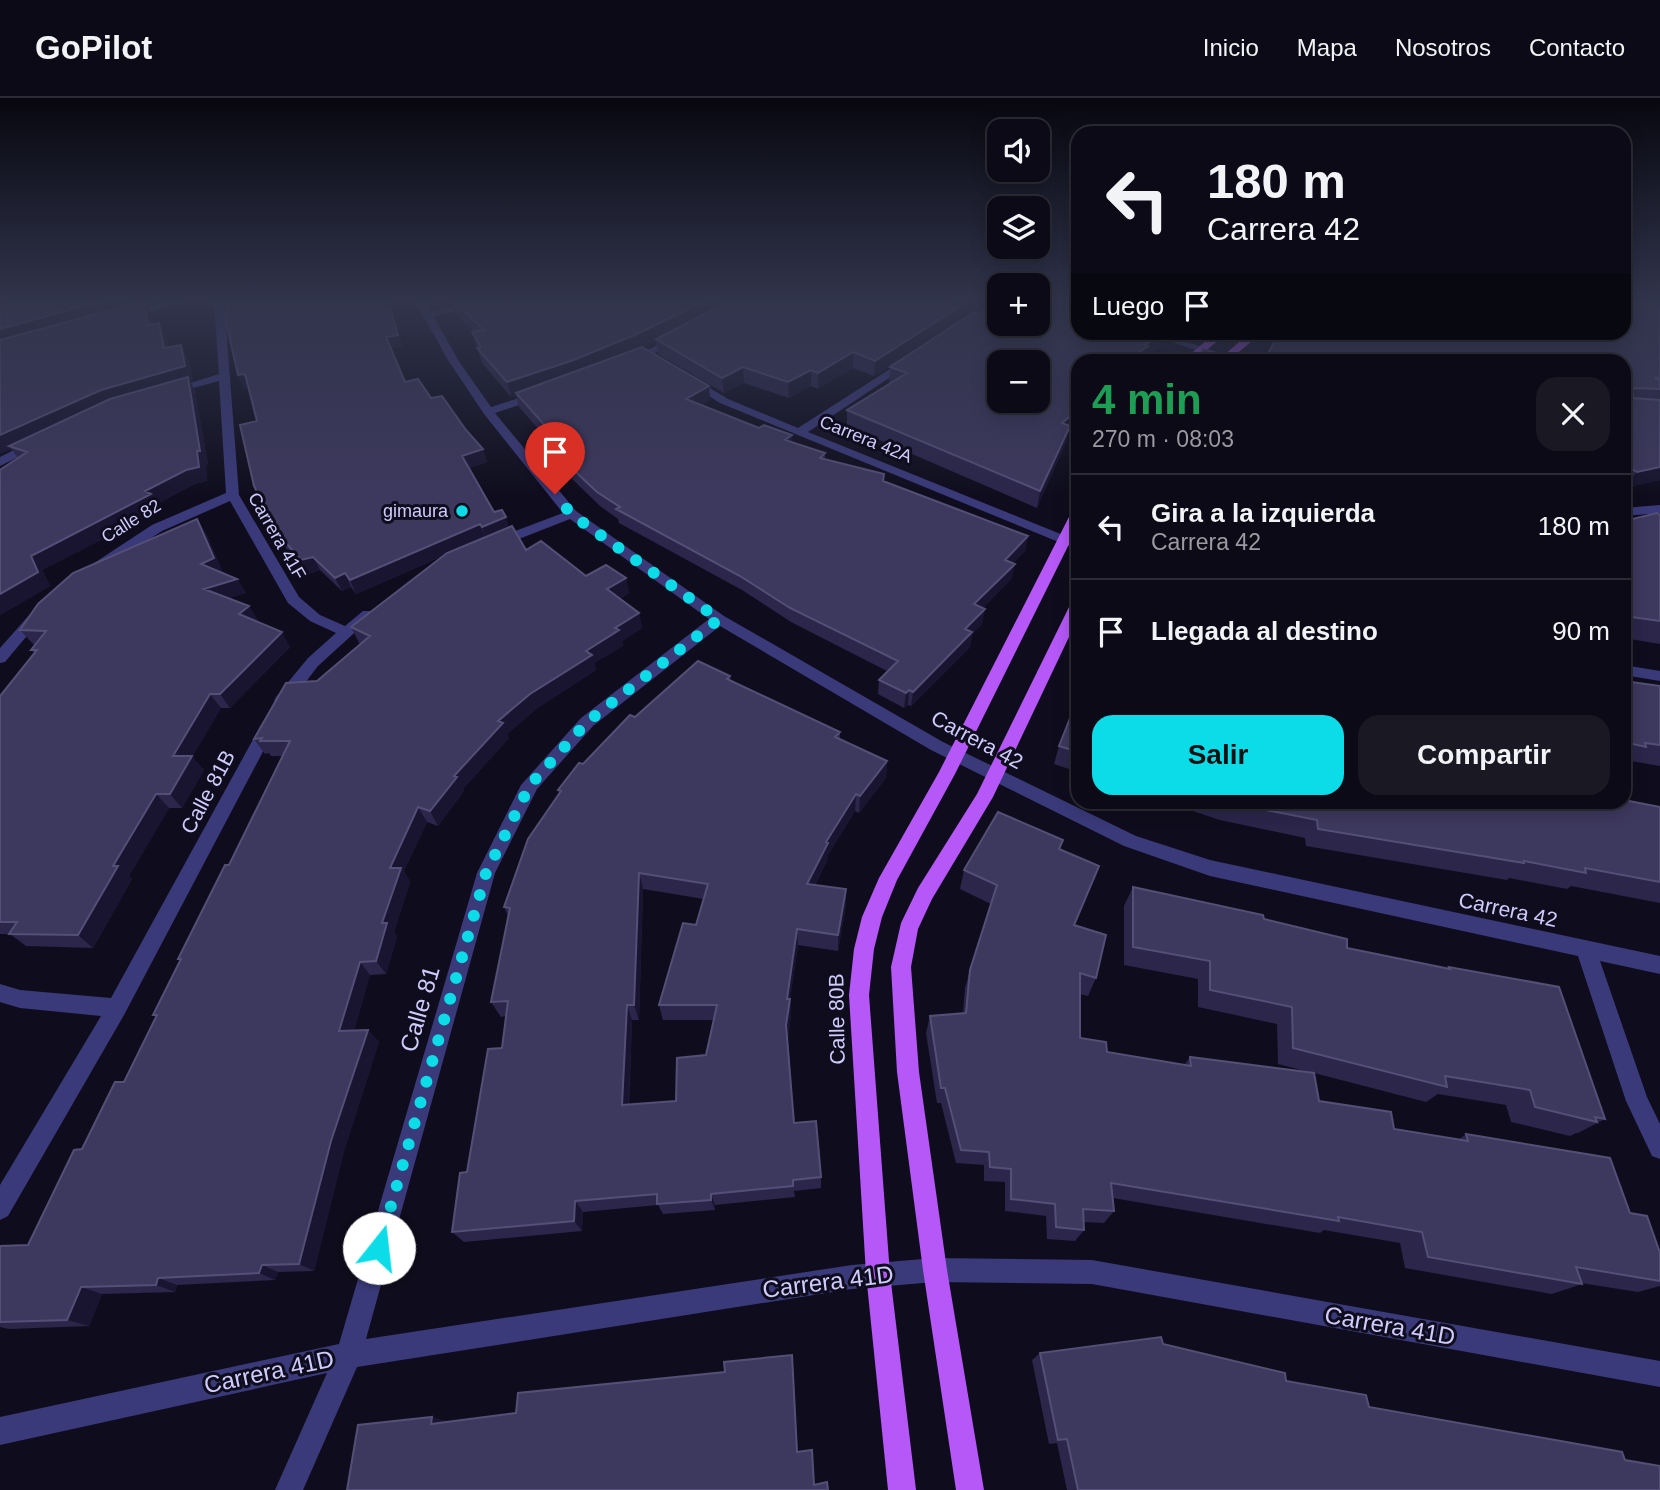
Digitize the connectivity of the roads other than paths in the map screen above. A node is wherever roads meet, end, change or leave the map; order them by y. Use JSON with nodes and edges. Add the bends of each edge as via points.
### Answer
{"nodes":[{"id":1,"x":224,"y":366,"type":"edge"},
{"id":2,"x":459,"y":366,"type":"edge"},
{"id":3,"x":620,"y":366,"type":"edge"},
{"id":4,"x":902,"y":366,"type":"edge"},
{"id":5,"x":612,"y":368,"type":"edge"},
{"id":6,"x":679,"y":374,"type":"edge"},
{"id":7,"x":225,"y":376,"type":"junction"},
{"id":8,"x":553,"y":390,"type":"edge"},
{"id":9,"x":153,"y":396,"type":"edge"},
{"id":10,"x":488,"y":412,"type":"junction"},
{"id":11,"x":799,"y":433,"type":"junction"},
{"id":12,"x":42,"y":440,"type":"edge"},
{"id":13,"x":0,"y":462,"type":"edge"},
{"id":14,"x":233,"y":495,"type":"junction"},
{"id":15,"x":1660,"y":509,"type":"edge"},
{"id":16,"x":1631,"y":511,"type":"edge"},
{"id":17,"x":571,"y":514,"type":"junction"},
{"id":18,"x":1071,"y":543,"type":"edge"},
{"id":19,"x":475,"y":552,"type":"edge"},
{"id":20,"x":72,"y":584,"type":"edge"},
{"id":21,"x":387,"y":599,"type":"edge"},
{"id":22,"x":44,"y":609,"type":"edge"},
{"id":23,"x":1071,"y":618,"type":"edge"},
{"id":24,"x":719,"y":619,"type":"junction"},
{"id":25,"x":346,"y":632,"type":"junction"},
{"id":26,"x":0,"y":658,"type":"edge"},
{"id":27,"x":1631,"y":671,"type":"edge"},
{"id":28,"x":1660,"y":676,"type":"edge"},
{"id":29,"x":955,"y":755,"type":"junction"},
{"id":30,"x":995,"y":775,"type":"junction"},
{"id":31,"x":1586,"y":950,"type":"junction"},
{"id":32,"x":1660,"y":965,"type":"edge"},
{"id":33,"x":0,"y":993,"type":"edge"},
{"id":34,"x":117,"y":1008,"type":"junction"},
{"id":35,"x":1660,"y":1148,"type":"edge"},
{"id":36,"x":0,"y":1208,"type":"edge"},
{"id":37,"x":935,"y":1270,"type":"junction"},
{"id":38,"x":878,"y":1274,"type":"junction"},
{"id":39,"x":349,"y":1355,"type":"junction"},
{"id":40,"x":1660,"y":1374,"type":"edge"},
{"id":41,"x":0,"y":1431,"type":"edge"},
{"id":42,"x":289,"y":1490,"type":"edge"},
{"id":43,"x":902,"y":1490,"type":"edge"},
{"id":44,"x":970,"y":1490,"type":"edge"}],
"edges":[{"from":1,"to":7,"type":"street","name":"Carrera 41F"},
{"from":2,"to":10,"type":"street","name":"Carrera 42"},
{"from":3,"to":5,"type":"street"},
{"from":4,"to":11,"type":"street"},
{"from":6,"to":11,"type":"street","name":"Carrera 42A","via":[[724,401]]},
{"from":7,"to":9,"type":"street"},
{"from":7,"to":14,"type":"street","name":"Carrera 41F"},
{"from":8,"to":10,"type":"street"},
{"from":10,"to":17,"type":"street","name":"Carrera 42"},
{"from":11,"to":18,"type":"street","name":"Carrera 42A"},
{"from":12,"to":13,"type":"street"},
{"from":14,"to":20,"type":"street","name":"Calle 82","via":[[176,516]]},
{"from":14,"to":25,"type":"street","name":"Carrera 41F","via":[[293,600],[314,618]]},
{"from":15,"to":16,"type":"street"},
{"from":17,"to":19,"type":"street"},
{"from":17,"to":24,"type":"street","name":"Carrera 42"},
{"from":18,"to":29,"type":"main road","name":"Calle 80B"},
{"from":21,"to":25,"type":"street","name":"Calle 81B"},
{"from":22,"to":26,"type":"street"},
{"from":23,"to":30,"type":"main road"},
{"from":24,"to":29,"type":"street","name":"Carrera 42"},
{"from":24,"to":39,"type":"street","name":"Calle 81","via":[[587,722],[530,785],[486,873]]},
{"from":25,"to":34,"type":"street","name":"Calle 81B","via":[[313,662],[284,699]]},
{"from":27,"to":28,"type":"street"},
{"from":29,"to":30,"type":"street","name":"Carrera 42"},
{"from":29,"to":38,"type":"main road","name":"Calle 80B","via":[[888,878],[864,949],[859,995]]},
{"from":30,"to":31,"type":"street","name":"Carrera 42","via":[[1130,841],[1210,868]]},
{"from":30,"to":37,"type":"main road","via":[[908,929],[901,967],[908,1072]]},
{"from":31,"to":32,"type":"street","name":"Carrera 42"},
{"from":31,"to":35,"type":"street","via":[[1637,1101]]},
{"from":33,"to":34,"type":"street"},
{"from":34,"to":36,"type":"street","name":"Calle 81B"},
{"from":37,"to":38,"type":"street","name":"Carrera 41D"},
{"from":37,"to":40,"type":"street","name":"Carrera 41D","via":[[1092,1272]]},
{"from":37,"to":44,"type":"main road"},
{"from":38,"to":39,"type":"street","name":"Carrera 41D"},
{"from":38,"to":43,"type":"main road","name":"Calle 80B"},
{"from":39,"to":41,"type":"street","name":"Carrera 41D"},
{"from":39,"to":42,"type":"street","name":"Calle 81"}]}
